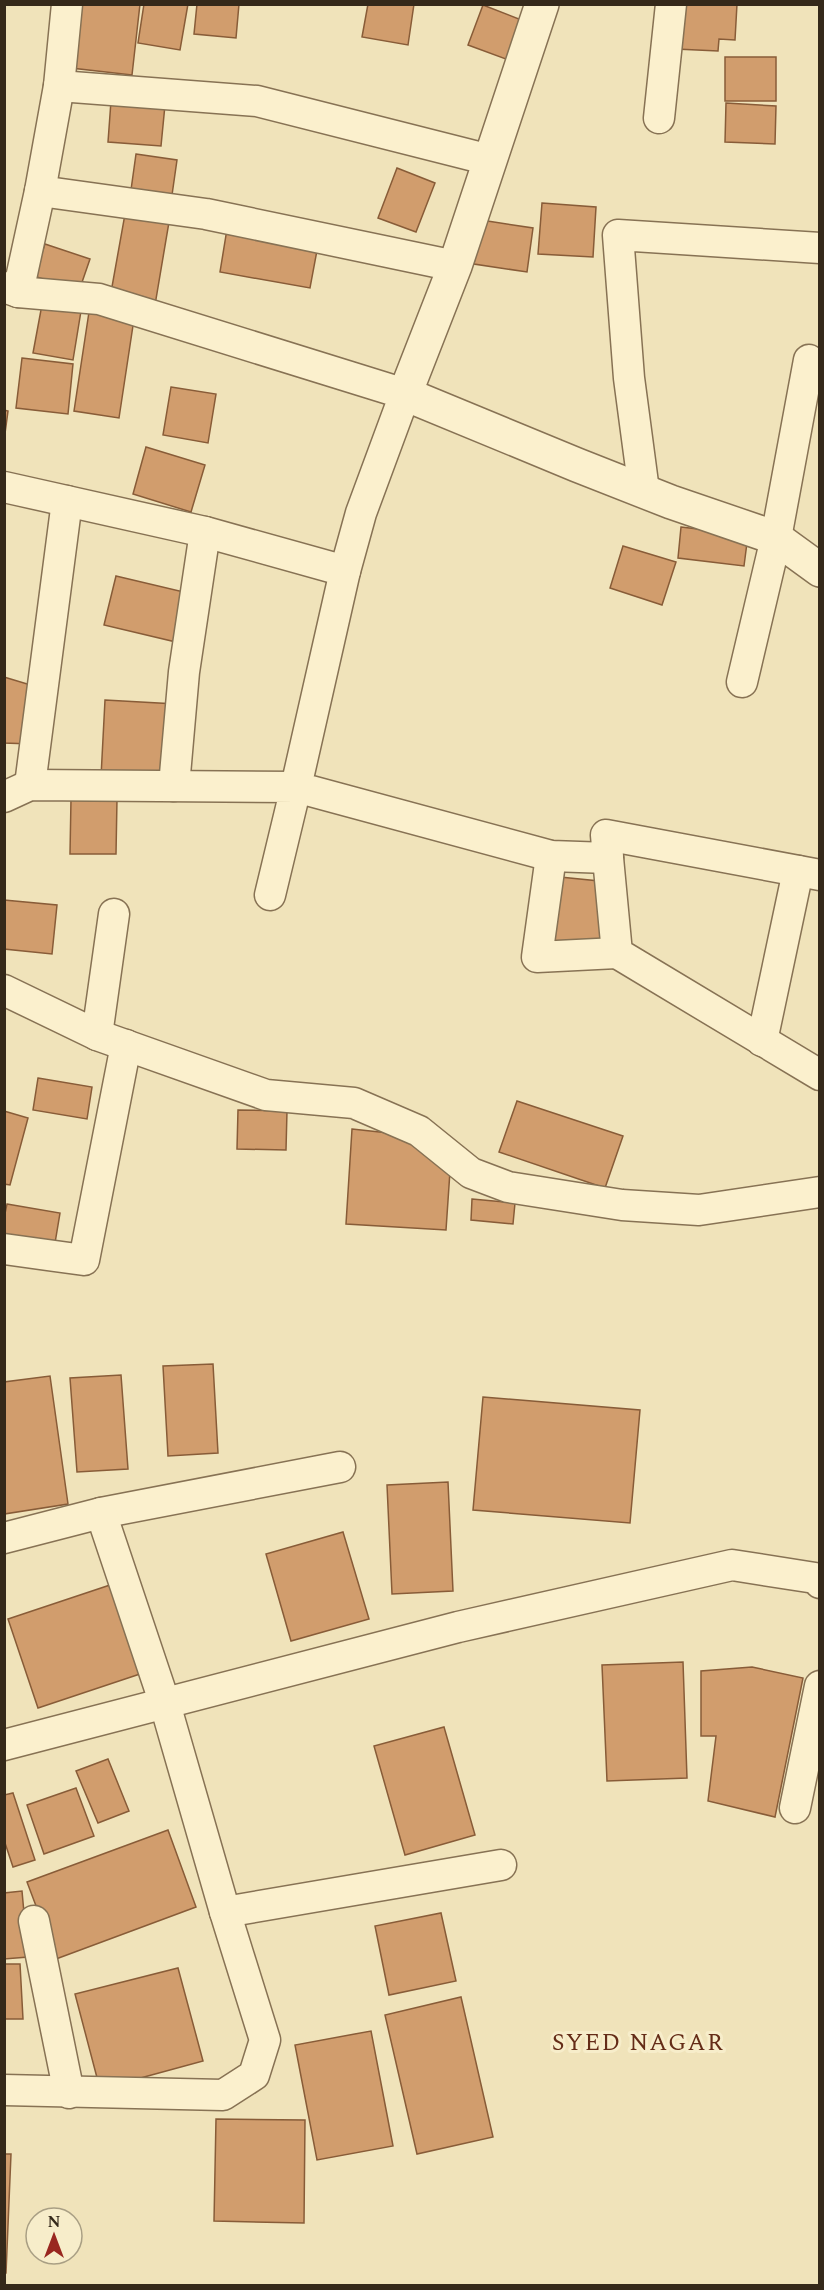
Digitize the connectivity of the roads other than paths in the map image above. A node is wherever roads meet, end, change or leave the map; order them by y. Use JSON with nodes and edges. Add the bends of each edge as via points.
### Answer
{"nodes":[{"id":1,"x":67,"y":4,"type":"edge"},
{"id":2,"x":542,"y":4,"type":"edge"},
{"id":3,"x":671,"y":4,"type":"edge"},
{"id":4,"x":59,"y":86,"type":"junction"},
{"id":5,"x":659,"y":118,"type":"dead end"},
{"id":6,"x":490,"y":160,"type":"junction"},
{"id":7,"x":40,"y":191,"type":"junction"},
{"id":8,"x":819,"y":248,"type":"edge"},
{"id":9,"x":455,"y":266,"type":"junction"},
{"id":10,"x":11,"y":290,"type":"edge"},
{"id":11,"x":808,"y":360,"type":"dead end"},
{"id":12,"x":405,"y":394,"type":"junction"},
{"id":13,"x":4,"y":487,"type":"edge"},
{"id":14,"x":644,"y":491,"type":"junction"},
{"id":15,"x":67,"y":501,"type":"junction"},
{"id":16,"x":205,"y":532,"type":"junction"},
{"id":17,"x":776,"y":538,"type":"junction"},
{"id":18,"x":819,"y":570,"type":"edge"},
{"id":19,"x":345,"y":571,"type":"junction"},
{"id":20,"x":742,"y":682,"type":"dead end"},
{"id":21,"x":174,"y":786,"type":"junction"},
{"id":22,"x":296,"y":787,"type":"junction"},
{"id":23,"x":17,"y":791,"type":"edge"},
{"id":24,"x":551,"y":856,"type":"junction"},
{"id":25,"x":608,"y":858,"type":"junction"},
{"id":26,"x":809,"y":873,"type":"edge"},
{"id":27,"x":270,"y":895,"type":"dead end"},
{"id":28,"x":114,"y":914,"type":"dead end"},
{"id":29,"x":616,"y":953,"type":"junction"},
{"id":30,"x":4,"y":990,"type":"edge"},
{"id":31,"x":97,"y":1035,"type":"junction"},
{"id":32,"x":762,"y":1041,"type":"junction"},
{"id":33,"x":126,"y":1045,"type":"junction"},
{"id":34,"x":819,"y":1075,"type":"edge"},
{"id":35,"x":819,"y":1192,"type":"edge"},
{"id":36,"x":4,"y":1249,"type":"edge"},
{"id":37,"x":340,"y":1467,"type":"dead end"},
{"id":38,"x":101,"y":1513,"type":"junction"},
{"id":39,"x":4,"y":1538,"type":"edge"},
{"id":40,"x":819,"y":1583,"type":"edge"},
{"id":41,"x":819,"y":1686,"type":"edge"},
{"id":42,"x":165,"y":1704,"type":"junction"},
{"id":43,"x":4,"y":1745,"type":"edge"},
{"id":44,"x":795,"y":1808,"type":"dead end"},
{"id":45,"x":501,"y":1865,"type":"dead end"},
{"id":46,"x":225,"y":1912,"type":"junction"},
{"id":47,"x":34,"y":1921,"type":"dead end"},
{"id":48,"x":4,"y":2090,"type":"edge"},
{"id":49,"x":69,"y":2092,"type":"junction"}],
"edges":[{"from":1,"to":4,"type":"street"},
{"from":2,"to":6,"type":"street"},
{"from":3,"to":5,"type":"street"},
{"from":4,"to":6,"type":"street","via":[[257,101]]},
{"from":4,"to":7,"type":"street"},
{"from":6,"to":9,"type":"street"},
{"from":7,"to":9,"type":"street","via":[[206,214]]},
{"from":7,"to":10,"type":"street"},
{"from":8,"to":14,"type":"street","via":[[618,235],[629,378]]},
{"from":9,"to":12,"type":"street"},
{"from":10,"to":12,"type":"street","via":[[99,299]]},
{"from":11,"to":17,"type":"street"},
{"from":12,"to":14,"type":"street"},
{"from":12,"to":19,"type":"street","via":[[361,513]]},
{"from":13,"to":15,"type":"street"},
{"from":14,"to":17,"type":"street"},
{"from":15,"to":16,"type":"street"},
{"from":15,"to":23,"type":"street"},
{"from":16,"to":19,"type":"street"},
{"from":16,"to":21,"type":"street","via":[[184,672]]},
{"from":17,"to":18,"type":"street"},
{"from":17,"to":20,"type":"street"},
{"from":19,"to":22,"type":"street"},
{"from":21,"to":22,"type":"street"},
{"from":21,"to":23,"type":"street"},
{"from":22,"to":24,"type":"street"},
{"from":22,"to":27,"type":"street"},
{"from":24,"to":25,"type":"street"},
{"from":24,"to":29,"type":"street","via":[[537,957]]},
{"from":25,"to":26,"type":"street","via":[[606,835]]},
{"from":25,"to":29,"type":"street"},
{"from":26,"to":32,"type":"street"},
{"from":28,"to":31,"type":"street"},
{"from":29,"to":32,"type":"street"},
{"from":30,"to":31,"type":"street"},
{"from":31,"to":33,"type":"street"},
{"from":32,"to":34,"type":"street"},
{"from":33,"to":35,"type":"street","via":[[266,1095],[354,1103],[420,1131],[471,1173],[508,1187],[622,1205],[699,1210]]},
{"from":33,"to":36,"type":"street","via":[[84,1260]]},
{"from":37,"to":38,"type":"street"},
{"from":38,"to":39,"type":"street"},
{"from":38,"to":42,"type":"street"},
{"from":40,"to":42,"type":"street","via":[[815,1578],[732,1565],[458,1627]]},
{"from":41,"to":44,"type":"street"},
{"from":42,"to":43,"type":"street"},
{"from":42,"to":46,"type":"street"},
{"from":45,"to":46,"type":"street"},
{"from":46,"to":49,"type":"street","via":[[265,2040],[254,2075],[223,2096]]},
{"from":47,"to":49,"type":"street"},
{"from":48,"to":49,"type":"street"}]}
